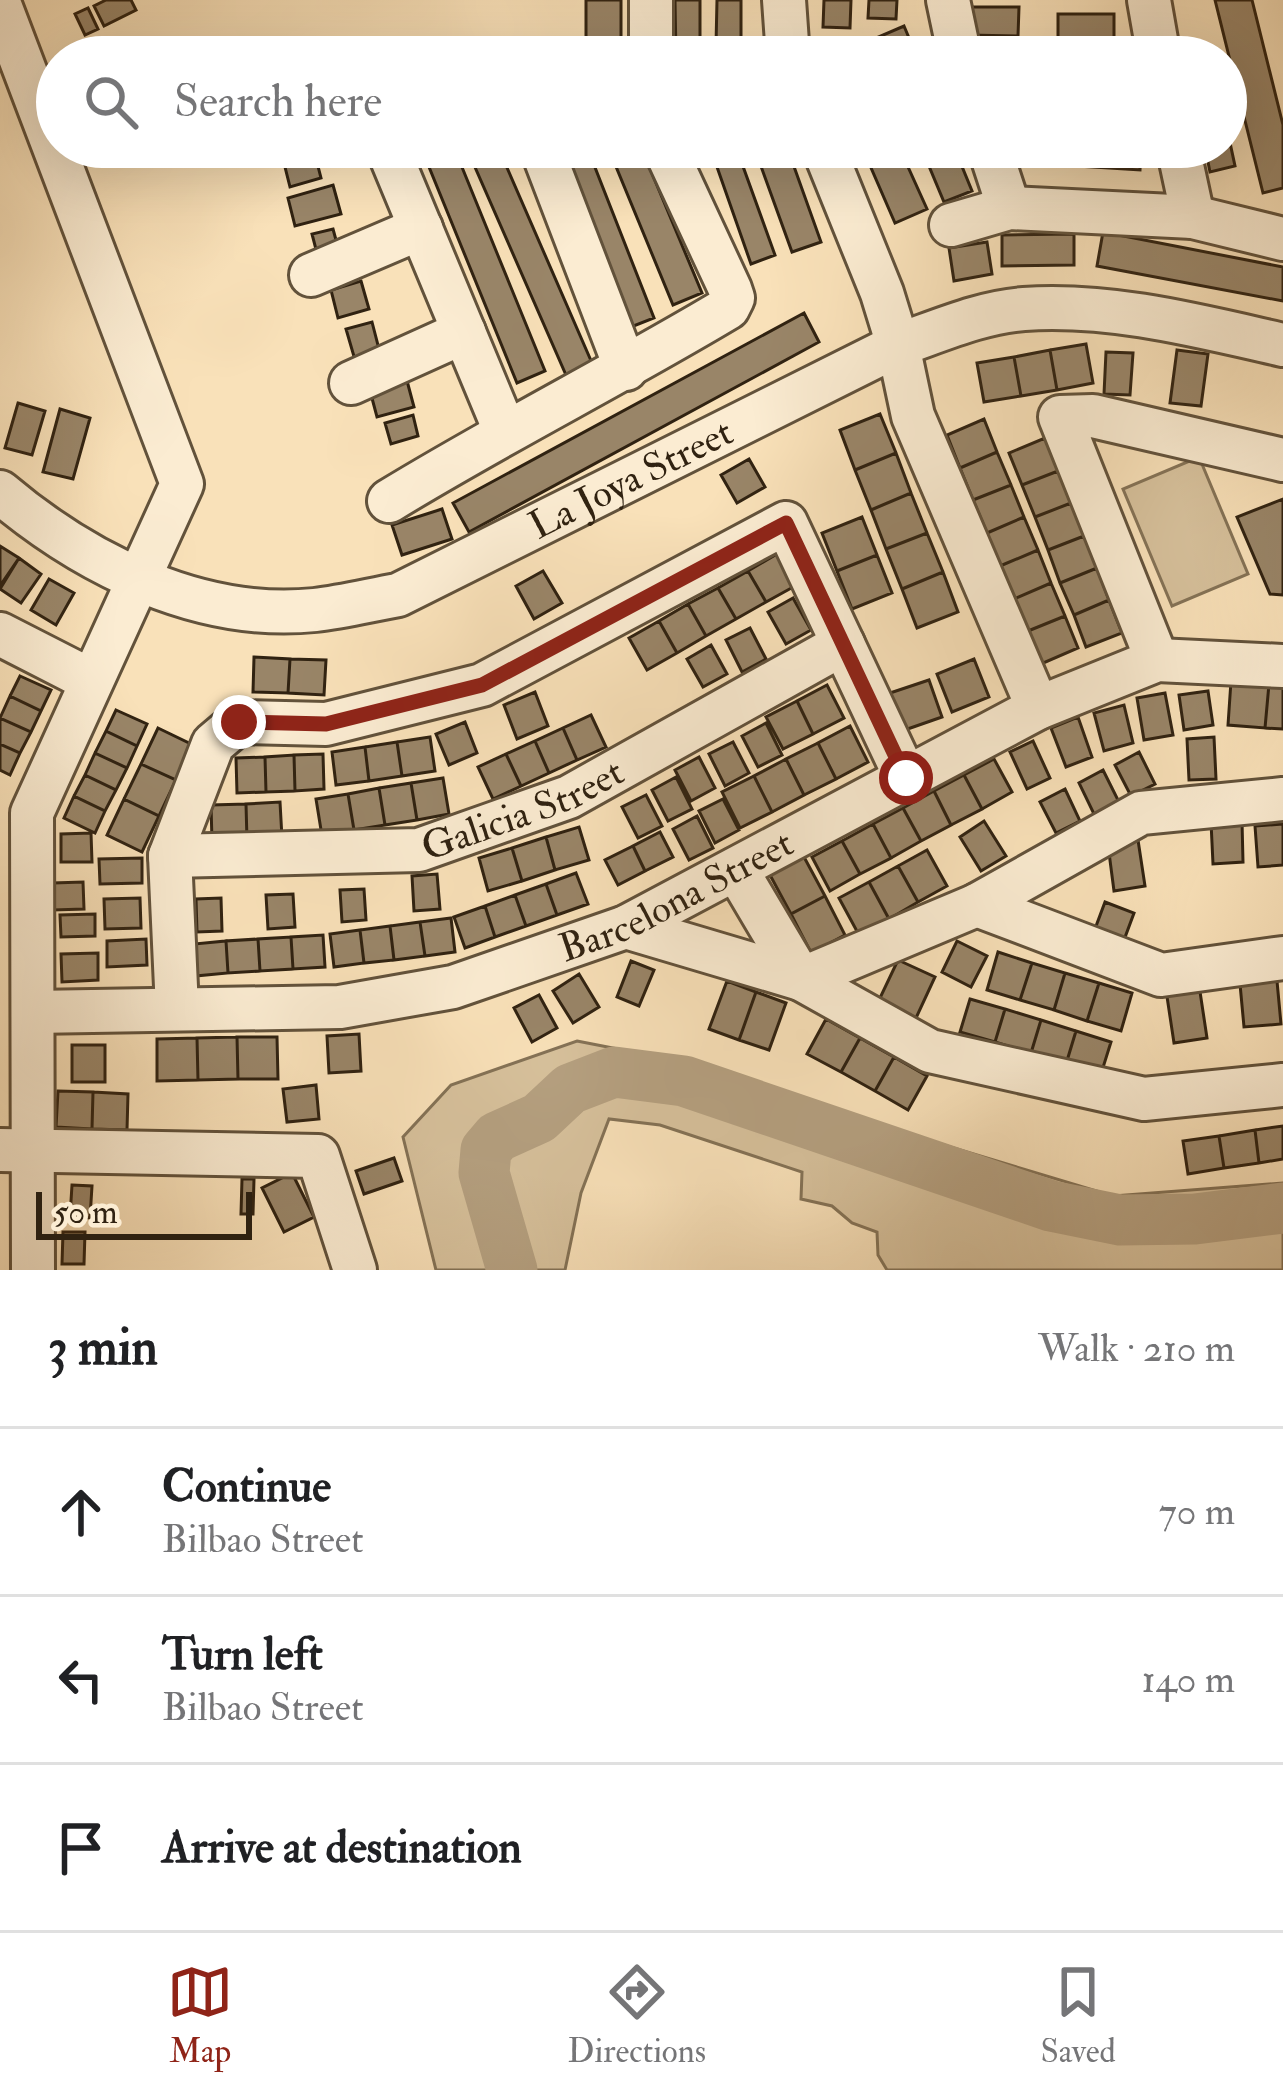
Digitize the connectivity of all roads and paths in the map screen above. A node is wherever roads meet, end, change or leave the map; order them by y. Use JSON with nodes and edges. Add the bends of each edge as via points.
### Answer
{"nodes":[{"id":1,"x":651,"y":0,"type":"edge"},
{"id":2,"x":784,"y":0,"type":"edge"},
{"id":3,"x":948,"y":0,"type":"edge"},
{"id":4,"x":1149,"y":0,"type":"edge"},
{"id":5,"x":0,"y":5,"type":"edge"},
{"id":6,"x":651,"y":36,"type":"edge"},
{"id":7,"x":787,"y":36,"type":"edge"},
{"id":8,"x":956,"y":36,"type":"edge"},
{"id":9,"x":1155,"y":36,"type":"edge"},
{"id":10,"x":36,"y":100,"type":"edge"},
{"id":11,"x":62,"y":168,"type":"edge"},
{"id":12,"x":396,"y":168,"type":"edge"},
{"id":13,"x":549,"y":168,"type":"edge"},
{"id":14,"x":674,"y":168,"type":"edge"},
{"id":15,"x":832,"y":168,"type":"edge"},
{"id":16,"x":996,"y":168,"type":"edge"},
{"id":17,"x":1182,"y":168,"type":"edge"},
{"id":18,"x":1010,"y":208,"type":"junction"},
{"id":19,"x":1193,"y":217,"type":"junction"},
{"id":20,"x":951,"y":225,"type":"dead end"},
{"id":21,"x":421,"y":228,"type":"junction"},
{"id":22,"x":1283,"y":238,"type":"edge"},
{"id":23,"x":311,"y":275,"type":"dead end"},
{"id":24,"x":464,"y":332,"type":"junction"},
{"id":25,"x":898,"y":345,"type":"junction"},
{"id":26,"x":1283,"y":346,"type":"edge"},
{"id":27,"x":626,"y":369,"type":"junction"},
{"id":28,"x":351,"y":383,"type":"dead end"},
{"id":29,"x":505,"y":430,"type":"junction"},
{"id":30,"x":1283,"y":460,"type":"edge"},
{"id":31,"x":0,"y":491,"type":"edge"},
{"id":32,"x":389,"y":501,"type":"dead end"},
{"id":33,"x":138,"y":580,"type":"junction"},
{"id":34,"x":0,"y":634,"type":"edge"},
{"id":35,"x":843,"y":644,"type":"junction"},
{"id":36,"x":1157,"y":660,"type":"junction"},
{"id":37,"x":1283,"y":666,"type":"edge"},
{"id":38,"x":91,"y":680,"type":"junction"},
{"id":39,"x":1038,"y":708,"type":"junction"},
{"id":40,"x":906,"y":778,"type":"junction"},
{"id":41,"x":1283,"y":799,"type":"edge"},
{"id":42,"x":170,"y":856,"type":"junction"},
{"id":43,"x":736,"y":869,"type":"junction"},
{"id":44,"x":977,"y":905,"type":"junction"},
{"id":45,"x":626,"y":927,"type":"junction"},
{"id":46,"x":1283,"y":958,"type":"edge"},
{"id":47,"x":801,"y":980,"type":"junction"},
{"id":48,"x":177,"y":1010,"type":"junction"},
{"id":49,"x":33,"y":1012,"type":"junction"},
{"id":50,"x":1283,"y":1084,"type":"edge"},
{"id":51,"x":16,"y":1150,"type":"edge"},
{"id":52,"x":33,"y":1270,"type":"edge"},
{"id":53,"x":355,"y":1270,"type":"edge"}],
"edges":[{"from":1,"to":6,"type":"street"},
{"from":2,"to":7,"type":"street"},
{"from":3,"to":8,"type":"street"},
{"from":4,"to":9,"type":"street"},
{"from":5,"to":10,"type":"street"},
{"from":11,"to":33,"type":"street","via":[[182,484]]},
{"from":12,"to":21,"type":"street"},
{"from":13,"to":27,"type":"street"},
{"from":14,"to":27,"type":"street","via":[[733,298]]},
{"from":15,"to":25,"type":"street"},
{"from":16,"to":18,"type":"street"},
{"from":17,"to":19,"type":"street"},
{"from":18,"to":19,"type":"street"},
{"from":18,"to":20,"type":"street"},
{"from":19,"to":22,"type":"street"},
{"from":21,"to":23,"type":"street"},
{"from":21,"to":24,"type":"street"},
{"from":24,"to":28,"type":"street"},
{"from":24,"to":29,"type":"street"},
{"from":25,"to":26,"type":"street","name":"La Joya Street","via":[[979,317],[1075,309]]},
{"from":25,"to":33,"type":"street","name":"La Joya Street","via":[[398,595],[312,610],[259,609],[194,601]]},
{"from":25,"to":39,"type":"street","via":[[913,416]]},
{"from":27,"to":29,"type":"street"},
{"from":29,"to":32,"type":"street"},
{"from":30,"to":36,"type":"street","via":[[1093,416],[1060,417]]},
{"from":31,"to":33,"type":"street","name":"La Joya Street"},
{"from":33,"to":38,"type":"street"},
{"from":34,"to":38,"type":"street"},
{"from":35,"to":40,"type":"street"},
{"from":35,"to":42,"type":"street","name":"Galicia Street","via":[[568,796],[419,850]]},
{"from":35,"to":42,"type":"street","via":[[786,523],[482,685],[326,724],[239,722],[213,744]]},
{"from":36,"to":37,"type":"street","name":"Barcelona Street"},
{"from":36,"to":39,"type":"street","name":"Barcelona Street"},
{"from":38,"to":49,"type":"street","via":[[32,813]]},
{"from":39,"to":40,"type":"street","name":"Barcelona Street"},
{"from":40,"to":43,"type":"street","name":"Barcelona Street"},
{"from":41,"to":44,"type":"street","via":[[1141,813]]},
{"from":42,"to":48,"type":"street"},
{"from":43,"to":45,"type":"street","name":"Barcelona Street"},
{"from":43,"to":47,"type":"street"},
{"from":44,"to":46,"type":"street","via":[[1161,975]]},
{"from":44,"to":47,"type":"street"},
{"from":45,"to":47,"type":"street"},
{"from":45,"to":48,"type":"street","name":"Barcelona Street","via":[[453,987],[340,1007]]},
{"from":47,"to":50,"type":"street","via":[[930,1051],[1144,1099]]},
{"from":48,"to":49,"type":"street","name":"Barcelona Street"},
{"from":49,"to":51,"type":"street"},
{"from":51,"to":52,"type":"street"},
{"from":51,"to":53,"type":"street","via":[[318,1156]]}]}
